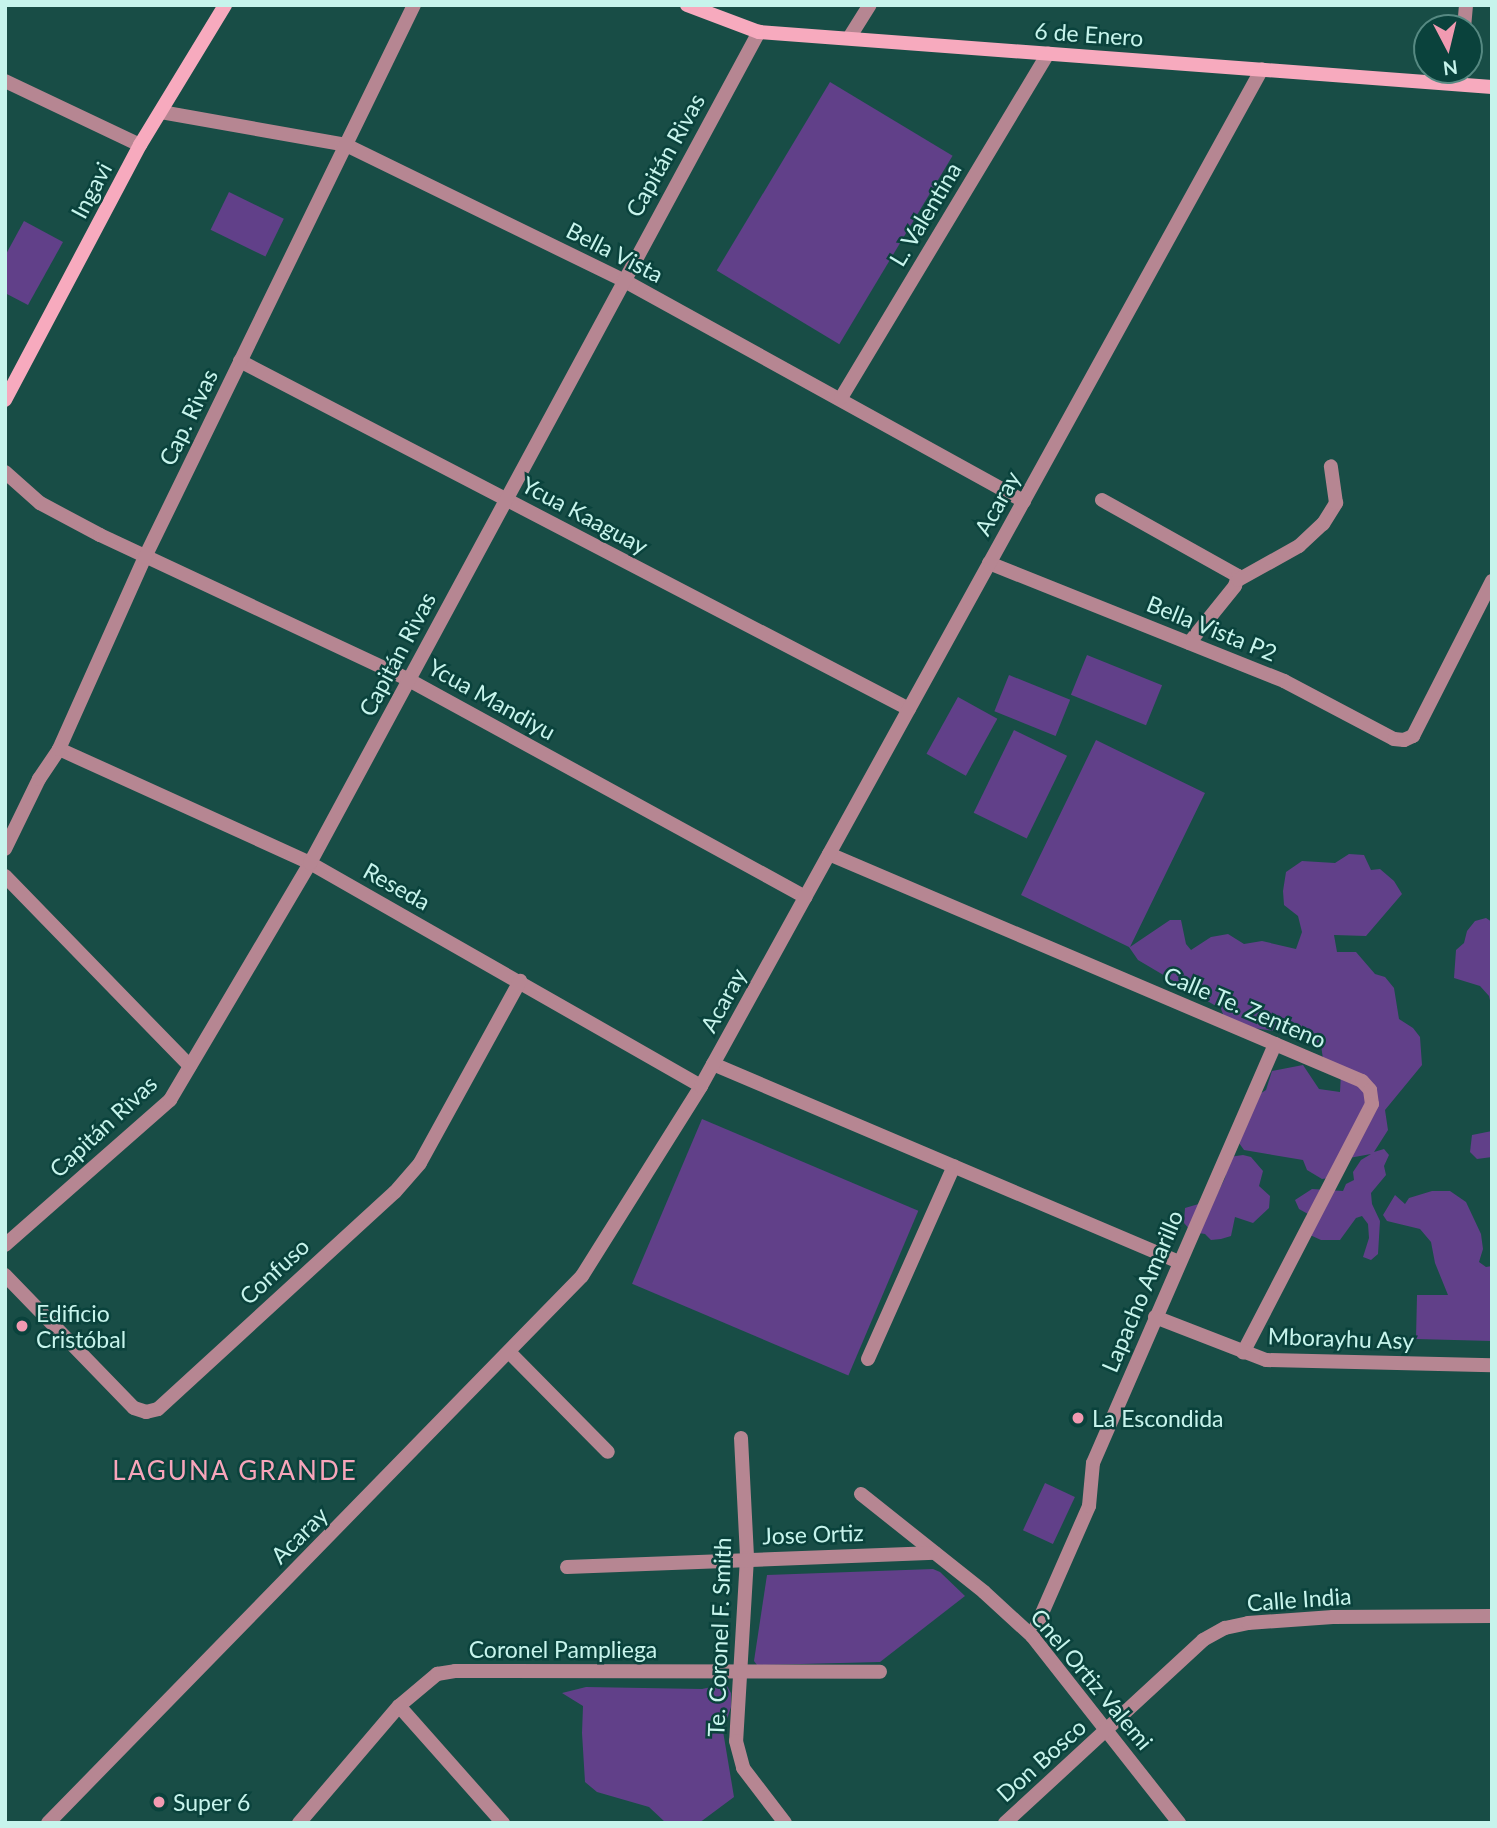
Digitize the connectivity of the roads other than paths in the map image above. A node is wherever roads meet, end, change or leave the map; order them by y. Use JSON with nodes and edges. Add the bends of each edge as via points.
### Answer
{"nodes":[{"id":1,"x":225,"y":5,"type":"edge"},
{"id":2,"x":414,"y":5,"type":"edge"},
{"id":3,"x":687,"y":5,"type":"edge"},
{"id":4,"x":870,"y":5,"type":"edge"},
{"id":5,"x":759,"y":32,"type":"junction"},
{"id":6,"x":849,"y":38,"type":"junction"},
{"id":7,"x":1048,"y":53,"type":"junction"},
{"id":8,"x":1262,"y":69,"type":"junction"},
{"id":9,"x":1413,"y":75,"type":"edge"},
{"id":10,"x":5,"y":81,"type":"edge"},
{"id":11,"x":160,"y":112,"type":"junction"},
{"id":12,"x":140,"y":145,"type":"junction"},
{"id":13,"x":346,"y":145,"type":"junction"},
{"id":14,"x":623,"y":280,"type":"junction"},
{"id":15,"x":240,"y":361,"type":"junction"},
{"id":16,"x":841,"y":398,"type":"junction"},
{"id":17,"x":5,"y":400,"type":"edge"},
{"id":18,"x":1331,"y":466,"type":"dead end"},
{"id":19,"x":5,"y":472,"type":"edge"},
{"id":20,"x":506,"y":500,"type":"junction"},
{"id":21,"x":1024,"y":500,"type":"junction"},
{"id":22,"x":1102,"y":500,"type":"dead end"},
{"id":23,"x":145,"y":557,"type":"junction"},
{"id":24,"x":989,"y":563,"type":"junction"},
{"id":25,"x":1238,"y":580,"type":"junction"},
{"id":26,"x":1492,"y":581,"type":"edge"},
{"id":27,"x":1486,"y":607,"type":"edge"},
{"id":28,"x":1189,"y":643,"type":"junction"},
{"id":29,"x":409,"y":680,"type":"junction"},
{"id":30,"x":909,"y":709,"type":"junction"},
{"id":31,"x":60,"y":749,"type":"junction"},
{"id":32,"x":5,"y":849,"type":"edge"},
{"id":33,"x":829,"y":854,"type":"junction"},
{"id":34,"x":310,"y":863,"type":"junction"},
{"id":35,"x":5,"y":876,"type":"edge"},
{"id":36,"x":805,"y":897,"type":"junction"},
{"id":37,"x":520,"y":981,"type":"junction"},
{"id":38,"x":1275,"y":1044,"type":"junction"},
{"id":39,"x":713,"y":1064,"type":"junction"},
{"id":40,"x":190,"y":1066,"type":"junction"},
{"id":41,"x":701,"y":1086,"type":"junction"},
{"id":42,"x":954,"y":1166,"type":"junction"},
{"id":43,"x":5,"y":1245,"type":"edge"},
{"id":44,"x":1179,"y":1262,"type":"junction"},
{"id":45,"x":5,"y":1275,"type":"edge"},
{"id":46,"x":1155,"y":1317,"type":"junction"},
{"id":47,"x":510,"y":1353,"type":"junction"},
{"id":48,"x":1243,"y":1353,"type":"junction"},
{"id":49,"x":868,"y":1359,"type":"dead end"},
{"id":50,"x":1492,"y":1365,"type":"edge"},
{"id":51,"x":741,"y":1438,"type":"dead end"},
{"id":52,"x":608,"y":1452,"type":"dead end"},
{"id":53,"x":861,"y":1494,"type":"dead end"},
{"id":54,"x":935,"y":1553,"type":"junction"},
{"id":55,"x":747,"y":1558,"type":"junction"},
{"id":56,"x":567,"y":1567,"type":"dead end"},
{"id":57,"x":1492,"y":1616,"type":"edge"},
{"id":58,"x":1032,"y":1636,"type":"junction"},
{"id":59,"x":738,"y":1672,"type":"junction"},
{"id":60,"x":880,"y":1672,"type":"dead end"},
{"id":61,"x":399,"y":1706,"type":"junction"},
{"id":62,"x":1108,"y":1731,"type":"junction"},
{"id":63,"x":48,"y":1823,"type":"edge"},
{"id":64,"x":299,"y":1823,"type":"edge"},
{"id":65,"x":503,"y":1823,"type":"edge"},
{"id":66,"x":785,"y":1823,"type":"edge"},
{"id":67,"x":1006,"y":1823,"type":"edge"},
{"id":68,"x":1179,"y":1823,"type":"edge"}],
"edges":[{"from":1,"to":11,"type":"main road","name":"Ingavi"},
{"from":2,"to":13,"type":"street","name":"Cap. Rivas"},
{"from":3,"to":5,"type":"main road","name":"6 de Enero"},
{"from":4,"to":6,"type":"street"},
{"from":5,"to":6,"type":"main road","name":"6 de Enero"},
{"from":5,"to":14,"type":"street","name":"Capitán Rivas"},
{"from":6,"to":7,"type":"main road","name":"6 de Enero"},
{"from":7,"to":8,"type":"main road","name":"6 de Enero"},
{"from":7,"to":16,"type":"street","name":"L. Valentina"},
{"from":8,"to":9,"type":"main road","name":"6 de Enero"},
{"from":8,"to":21,"type":"street","name":"Acaray"},
{"from":10,"to":12,"type":"street"},
{"from":11,"to":12,"type":"main road","name":"Ingavi"},
{"from":11,"to":13,"type":"street","name":"Bella Vista"},
{"from":12,"to":17,"type":"main road","name":"Ingavi"},
{"from":13,"to":14,"type":"street","name":"Bella Vista"},
{"from":13,"to":15,"type":"street","name":"Cap. Rivas"},
{"from":14,"to":16,"type":"street","name":"Bella Vista"},
{"from":14,"to":20,"type":"street","name":"Capitán Rivas"},
{"from":15,"to":20,"type":"street","name":"Ycua Kaaguay"},
{"from":15,"to":23,"type":"street","name":"Cap. Rivas"},
{"from":16,"to":21,"type":"street","name":"Bella Vista"},
{"from":18,"to":25,"type":"street","via":[[1336,503],[1323,524],[1299,546]]},
{"from":19,"to":23,"type":"street","name":"Ycua Mandiyu","via":[[40,503]]},
{"from":20,"to":29,"type":"street","name":"Capitán Rivas"},
{"from":20,"to":30,"type":"street","name":"Ycua Kaaguay"},
{"from":21,"to":24,"type":"street","name":"Acaray"},
{"from":22,"to":25,"type":"street","via":[[1236,573]]},
{"from":23,"to":29,"type":"street","name":"Ycua Mandiyu"},
{"from":23,"to":31,"type":"street","name":"Cap. Rivas"},
{"from":24,"to":28,"type":"street","name":"Bella Vista P2"},
{"from":24,"to":30,"type":"street","name":"Acaray"},
{"from":25,"to":28,"type":"street"},
{"from":26,"to":27,"type":"street"},
{"from":27,"to":28,"type":"street","name":"Bella Vista P2","via":[[1413,736],[1394,739],[1284,681]]},
{"from":29,"to":34,"type":"street","name":"Capitán Rivas"},
{"from":29,"to":36,"type":"street","name":"Ycua Mandiyu"},
{"from":30,"to":33,"type":"street","name":"Acaray"},
{"from":31,"to":32,"type":"street","name":"Cap. Rivas","via":[[39,779]]},
{"from":31,"to":34,"type":"street","name":"Reseda"},
{"from":33,"to":36,"type":"street","name":"Acaray"},
{"from":33,"to":38,"type":"street","name":"Calle Te. Zenteno"},
{"from":34,"to":37,"type":"street","name":"Reseda"},
{"from":34,"to":40,"type":"street","name":"Capitán Rivas"},
{"from":35,"to":40,"type":"street"},
{"from":36,"to":39,"type":"street","name":"Acaray"},
{"from":37,"to":41,"type":"street","name":"Reseda"},
{"from":37,"to":45,"type":"street","name":"Confuso","via":[[421,1163],[158,1409],[134,1408]]},
{"from":38,"to":44,"type":"street","name":"Lapacho Amarillo"},
{"from":38,"to":48,"type":"street","name":"Calle Te. Zenteno","via":[[1362,1081],[1370,1090],[1372,1104]]},
{"from":39,"to":41,"type":"street","name":"Acaray"},
{"from":39,"to":42,"type":"street"},
{"from":40,"to":43,"type":"street","name":"Capitán Rivas","via":[[170,1100]]},
{"from":41,"to":47,"type":"street","name":"Acaray","via":[[582,1276]]},
{"from":42,"to":44,"type":"street"},
{"from":42,"to":49,"type":"street"},
{"from":44,"to":46,"type":"street","name":"Lapacho Amarillo"},
{"from":46,"to":48,"type":"street","name":"Mborayhu Asy"},
{"from":46,"to":58,"type":"street","name":"Lapacho Amarillo","via":[[1093,1463],[1089,1506]]},
{"from":47,"to":52,"type":"street"},
{"from":47,"to":63,"type":"street","name":"Acaray"},
{"from":48,"to":50,"type":"street","name":"Mborayhu Asy","via":[[1271,1361]]},
{"from":51,"to":55,"type":"street","name":"Te. Coronel F. Smith"},
{"from":53,"to":54,"type":"street","name":"Cnel Ortiz Valemi"},
{"from":54,"to":55,"type":"street","name":"Jose Ortiz"},
{"from":54,"to":58,"type":"street","name":"Cnel Ortiz Valemi"},
{"from":55,"to":56,"type":"street","name":"Jose Ortiz"},
{"from":55,"to":59,"type":"street","name":"Te. Coronel F. Smith"},
{"from":57,"to":62,"type":"street","name":"Calle India","via":[[1333,1617],[1225,1628],[1203,1640]]},
{"from":58,"to":62,"type":"street","name":"Cnel Ortiz Valemi"},
{"from":59,"to":60,"type":"street","name":"Coronel Pampliega"},
{"from":59,"to":61,"type":"street","name":"Coronel Pampliega","via":[[455,1671],[437,1674]]},
{"from":59,"to":66,"type":"street","name":"Te. Coronel F. Smith","via":[[736,1741],[743,1768]]},
{"from":61,"to":64,"type":"street","name":"Coronel Pampliega"},
{"from":61,"to":65,"type":"street"},
{"from":62,"to":67,"type":"street","name":"Don Bosco"},
{"from":62,"to":68,"type":"street","name":"Cnel Ortiz Valemi"}]}
